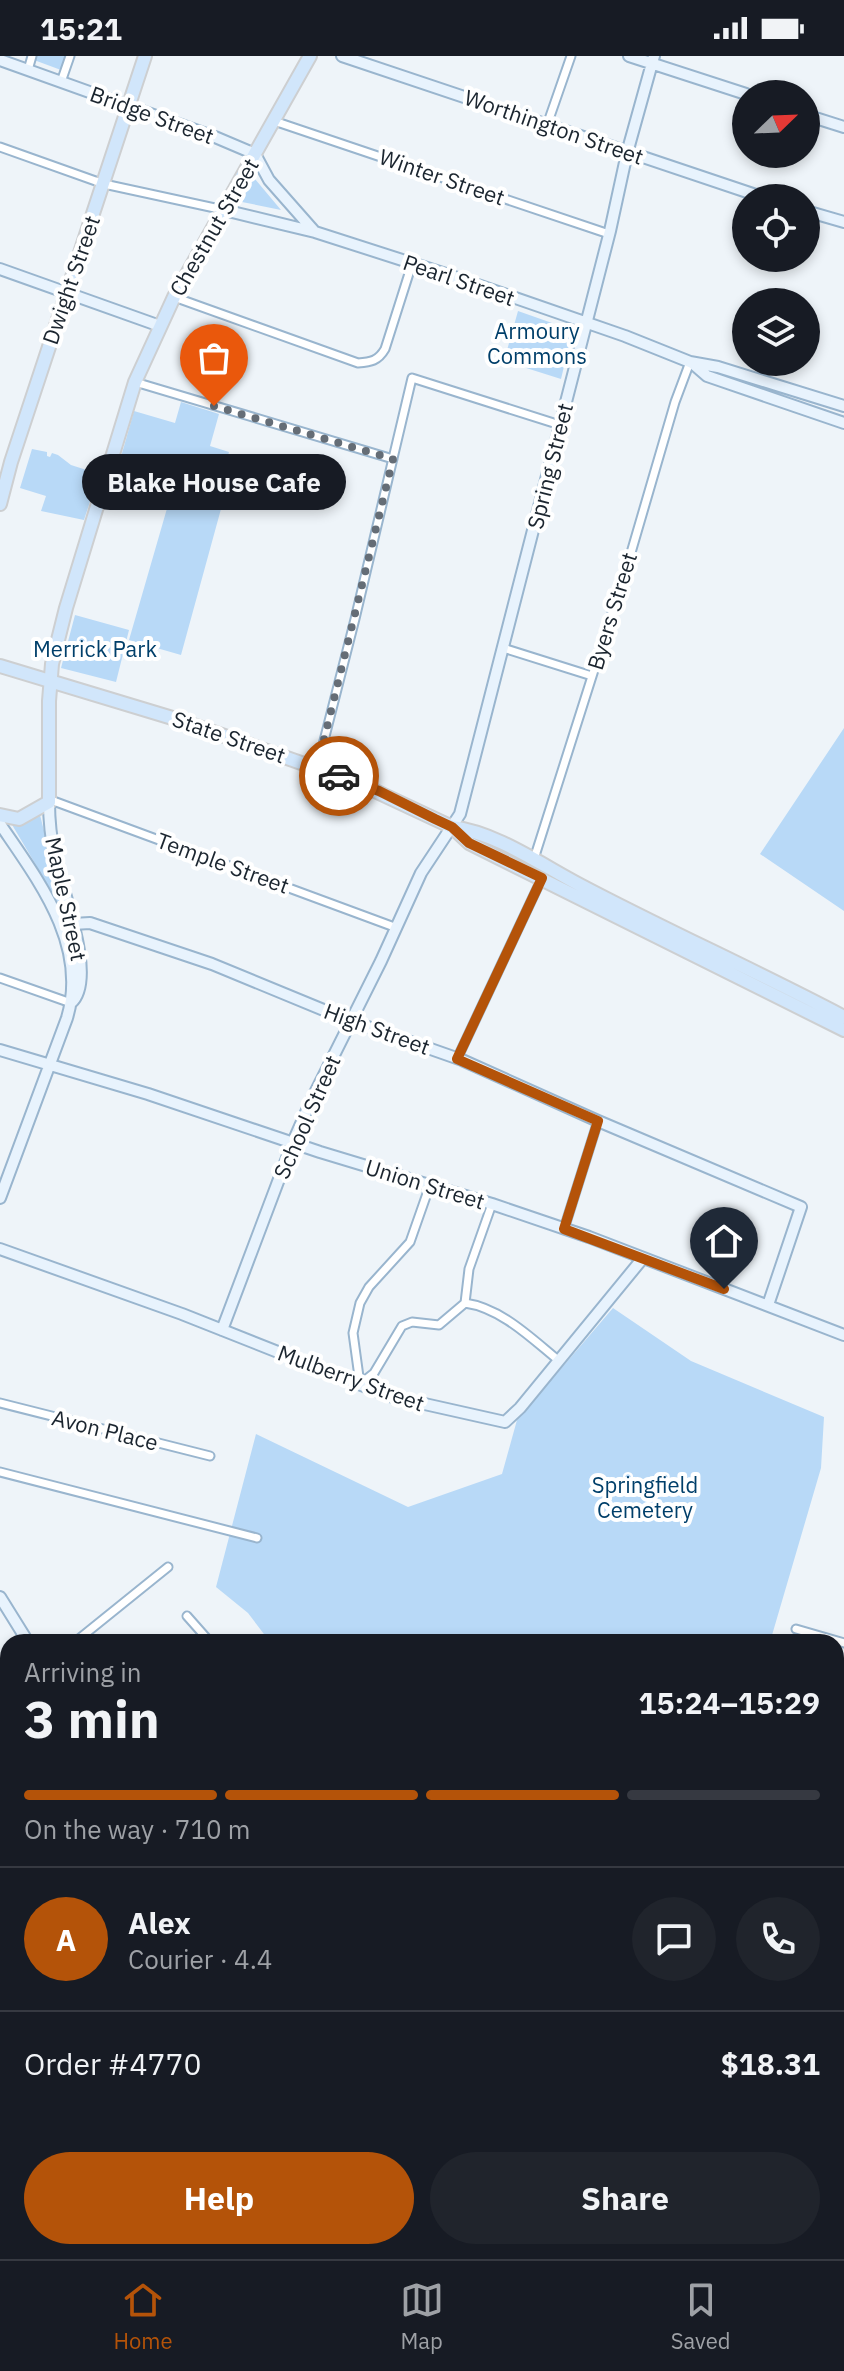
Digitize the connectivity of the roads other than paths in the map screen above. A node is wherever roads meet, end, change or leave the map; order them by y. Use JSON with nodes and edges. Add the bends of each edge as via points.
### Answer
{"nodes":[{"id":1,"x":32,"y":56,"type":"edge"},
{"id":2,"x":70,"y":56,"type":"edge"},
{"id":3,"x":145,"y":56,"type":"edge"},
{"id":4,"x":310,"y":56,"type":"edge"},
{"id":5,"x":342,"y":56,"type":"edge"},
{"id":6,"x":571,"y":56,"type":"edge"},
{"id":7,"x":629,"y":56,"type":"edge"},
{"id":8,"x":0,"y":60,"type":"edge"},
{"id":9,"x":652,"y":60,"type":"edge"},
{"id":10,"x":28,"y":70,"type":"junction"},
{"id":11,"x":61,"y":82,"type":"junction"},
{"id":12,"x":732,"y":89,"type":"edge"},
{"id":13,"x":129,"y":107,"type":"junction"},
{"id":14,"x":820,"y":119,"type":"edge"},
{"id":15,"x":274,"y":121,"type":"junction"},
{"id":16,"x":547,"y":125,"type":"junction"},
{"id":17,"x":844,"y":127,"type":"edge"},
{"id":18,"x":0,"y":147,"type":"edge"},
{"id":19,"x":627,"y":153,"type":"junction"},
{"id":20,"x":255,"y":154,"type":"junction"},
{"id":21,"x":104,"y":184,"type":"junction"},
{"id":22,"x":732,"y":186,"type":"edge"},
{"id":23,"x":224,"y":210,"type":"junction"},
{"id":24,"x":820,"y":215,"type":"edge"},
{"id":25,"x":844,"y":222,"type":"edge"},
{"id":26,"x":315,"y":232,"type":"junction"},
{"id":27,"x":609,"y":234,"type":"junction"},
{"id":28,"x":412,"y":264,"type":"junction"},
{"id":29,"x":0,"y":269,"type":"edge"},
{"id":30,"x":66,"y":293,"type":"junction"},
{"id":31,"x":174,"y":297,"type":"junction"},
{"id":32,"x":585,"y":323,"type":"junction"},
{"id":33,"x":160,"y":326,"type":"junction"},
{"id":34,"x":690,"y":362,"type":"junction"},
{"id":35,"x":135,"y":382,"type":"junction"},
{"id":36,"x":790,"y":389,"type":"junction"},
{"id":37,"x":786,"y":403,"type":"junction"},
{"id":38,"x":844,"y":406,"type":"edge"},
{"id":39,"x":844,"y":423,"type":"edge"},
{"id":40,"x":560,"y":425,"type":"junction"},
{"id":41,"x":393,"y":459,"type":"junction"},
{"id":42,"x":0,"y":504,"type":"edge"},
{"id":43,"x":503,"y":648,"type":"junction"},
{"id":44,"x":0,"y":666,"type":"edge"},
{"id":45,"x":592,"y":676,"type":"junction"},
{"id":46,"x":50,"y":680,"type":"junction"},
{"id":47,"x":317,"y":768,"type":"junction"},
{"id":48,"x":48,"y":800,"type":"junction"},
{"id":49,"x":0,"y":815,"type":"edge"},
{"id":50,"x":0,"y":824,"type":"edge"},
{"id":51,"x":452,"y":827,"type":"junction"},
{"id":52,"x":534,"y":859,"type":"junction"},
{"id":53,"x":542,"y":878,"type":"junction"},
{"id":54,"x":73,"y":924,"type":"junction"},
{"id":55,"x":397,"y":928,"type":"junction"},
{"id":56,"x":0,"y":978,"type":"edge"},
{"id":57,"x":71,"y":1003,"type":"junction"},
{"id":58,"x":844,"y":1017,"type":"edge"},
{"id":59,"x":351,"y":1021,"type":"junction"},
{"id":60,"x":844,"y":1030,"type":"edge"},
{"id":61,"x":0,"y":1050,"type":"edge"},
{"id":62,"x":457,"y":1059,"type":"junction"},
{"id":63,"x":49,"y":1065,"type":"junction"},
{"id":64,"x":598,"y":1121,"type":"junction"},
{"id":65,"x":293,"y":1142,"type":"junction"},
{"id":66,"x":430,"y":1185,"type":"junction"},
{"id":67,"x":0,"y":1198,"type":"edge"},
{"id":68,"x":492,"y":1204,"type":"junction"},
{"id":69,"x":564,"y":1229,"type":"junction"},
{"id":70,"x":0,"y":1249,"type":"edge"},
{"id":71,"x":643,"y":1258,"type":"junction"},
{"id":72,"x":465,"y":1303,"type":"junction"},
{"id":73,"x":768,"y":1305,"type":"junction"},
{"id":74,"x":222,"y":1330,"type":"junction"},
{"id":75,"x":844,"y":1335,"type":"edge"},
{"id":76,"x":558,"y":1360,"type":"junction"},
{"id":77,"x":360,"y":1384,"type":"junction"},
{"id":78,"x":0,"y":1403,"type":"edge"},
{"id":79,"x":210,"y":1456,"type":"dead end"},
{"id":80,"x":0,"y":1472,"type":"edge"},
{"id":81,"x":257,"y":1538,"type":"dead end"},
{"id":82,"x":168,"y":1567,"type":"dead end"},
{"id":83,"x":0,"y":1597,"type":"edge"},
{"id":84,"x":187,"y":1616,"type":"dead end"},
{"id":85,"x":796,"y":1629,"type":"dead end"},
{"id":86,"x":23,"y":1634,"type":"edge"},
{"id":87,"x":85,"y":1634,"type":"edge"},
{"id":88,"x":203,"y":1634,"type":"edge"},
{"id":89,"x":813,"y":1634,"type":"edge"}],
"edges":[{"from":1,"to":10,"type":"street"},
{"from":2,"to":11,"type":"street"},
{"from":3,"to":13,"type":"main road","name":"Dwight Street"},
{"from":4,"to":15,"type":"main road","name":"Chestnut Street"},
{"from":5,"to":16,"type":"street","name":"Worthington Street"},
{"from":6,"to":16,"type":"street"},
{"from":7,"to":9,"type":"street"},
{"from":8,"to":10,"type":"street","name":"Bridge Street"},
{"from":9,"to":12,"type":"street"},
{"from":9,"to":19,"type":"street","name":"Spring Street"},
{"from":10,"to":11,"type":"street","name":"Bridge Street"},
{"from":11,"to":13,"type":"street","name":"Bridge Street"},
{"from":13,"to":20,"type":"street","name":"Bridge Street"},
{"from":13,"to":21,"type":"main road","name":"Dwight Street"},
{"from":14,"to":17,"type":"street"},
{"from":15,"to":20,"type":"main road","name":"Chestnut Street"},
{"from":15,"to":27,"type":"street","name":"Winter Street"},
{"from":16,"to":19,"type":"street","name":"Worthington Street"},
{"from":18,"to":21,"type":"street"},
{"from":19,"to":22,"type":"street","name":"Worthington Street"},
{"from":19,"to":27,"type":"street","name":"Spring Street"},
{"from":20,"to":23,"type":"main road","name":"Chestnut Street"},
{"from":20,"to":26,"type":"street","via":[[269,180]]},
{"from":21,"to":23,"type":"street"},
{"from":21,"to":30,"type":"main road","name":"Dwight Street"},
{"from":23,"to":26,"type":"street","name":"Pearl Street"},
{"from":23,"to":31,"type":"main road","name":"Chestnut Street"},
{"from":24,"to":25,"type":"street"},
{"from":26,"to":28,"type":"street","name":"Pearl Street"},
{"from":27,"to":32,"type":"street","name":"Spring Street"},
{"from":28,"to":31,"type":"street","via":[[385,349],[369,362],[358,363]]},
{"from":28,"to":32,"type":"street","name":"Pearl Street"},
{"from":29,"to":30,"type":"street"},
{"from":30,"to":33,"type":"street"},
{"from":30,"to":42,"type":"main road","name":"Dwight Street"},
{"from":31,"to":33,"type":"main road","name":"Chestnut Street"},
{"from":32,"to":34,"type":"street","name":"Pearl Street"},
{"from":32,"to":40,"type":"street","name":"Spring Street"},
{"from":33,"to":35,"type":"main road","name":"Chestnut Street"},
{"from":34,"to":36,"type":"street","name":"Pearl Street"},
{"from":34,"to":37,"type":"street","name":"Pearl Street","via":[[707,376]]},
{"from":34,"to":45,"type":"street","name":"Byers Street"},
{"from":35,"to":41,"type":"street"},
{"from":35,"to":46,"type":"main road","name":"Chestnut Street","via":[[66,608]]},
{"from":36,"to":37,"type":"street"},
{"from":36,"to":38,"type":"street","name":"Pearl Street"},
{"from":37,"to":39,"type":"street","name":"Pearl Street"},
{"from":40,"to":41,"type":"street","via":[[412,378]]},
{"from":40,"to":43,"type":"street","name":"Spring Street"},
{"from":41,"to":47,"type":"street"},
{"from":43,"to":45,"type":"street"},
{"from":43,"to":51,"type":"street","name":"Spring Street","via":[[463,805]]},
{"from":44,"to":46,"type":"main road","name":"State Street"},
{"from":45,"to":52,"type":"street","name":"Byers Street"},
{"from":46,"to":47,"type":"main road","name":"State Street"},
{"from":46,"to":48,"type":"main road","name":"Maple Street"},
{"from":47,"to":51,"type":"main road","name":"State Street"},
{"from":48,"to":49,"type":"main road","via":[[23,818]]},
{"from":48,"to":54,"type":"street","name":"Maple Street","via":[[54,850]]},
{"from":48,"to":55,"type":"street","name":"Temple Street"},
{"from":50,"to":57,"type":"street","via":[[60,922],[68,950]]},
{"from":51,"to":52,"type":"main road","name":"State Street"},
{"from":51,"to":53,"type":"main road","name":"State Street","via":[[469,843]]},
{"from":51,"to":55,"type":"street","name":"School Street","via":[[421,873]]},
{"from":52,"to":58,"type":"main road","name":"State Street"},
{"from":53,"to":60,"type":"main road","name":"State Street"},
{"from":53,"to":62,"type":"street"},
{"from":54,"to":57,"type":"street","name":"Maple Street","via":[[81,977],[80,992]]},
{"from":54,"to":59,"type":"street","name":"High Street","via":[[90,923],[201,961]]},
{"from":55,"to":59,"type":"street","name":"School Street"},
{"from":56,"to":57,"type":"street"},
{"from":57,"to":63,"type":"street","name":"Maple Street"},
{"from":59,"to":62,"type":"street","name":"High Street"},
{"from":59,"to":65,"type":"street","name":"School Street"},
{"from":61,"to":63,"type":"street","name":"Union Street"},
{"from":62,"to":64,"type":"street","name":"High Street"},
{"from":63,"to":65,"type":"street","name":"Union Street"},
{"from":63,"to":67,"type":"street","name":"Maple Street"},
{"from":64,"to":69,"type":"street"},
{"from":64,"to":73,"type":"street","name":"High Street","via":[[801,1207]]},
{"from":65,"to":66,"type":"street","name":"Union Street"},
{"from":65,"to":74,"type":"street","name":"School Street"},
{"from":66,"to":68,"type":"street","name":"Union Street"},
{"from":66,"to":77,"type":"street","via":[[408,1246],[372,1282],[360,1303],[353,1333]]},
{"from":68,"to":69,"type":"street","name":"Union Street"},
{"from":68,"to":72,"type":"street","via":[[469,1269]]},
{"from":69,"to":71,"type":"street","name":"Union Street"},
{"from":70,"to":74,"type":"street","name":"Mulberry Street"},
{"from":71,"to":73,"type":"street","name":"Union Street"},
{"from":71,"to":76,"type":"street","name":"Mulberry Street"},
{"from":72,"to":76,"type":"street","via":[[493,1311]]},
{"from":72,"to":77,"type":"street","via":[[439,1325],[402,1326],[374,1373]]},
{"from":73,"to":75,"type":"street","name":"Union Street"},
{"from":74,"to":77,"type":"street","name":"Mulberry Street"},
{"from":76,"to":77,"type":"street","name":"Mulberry Street","via":[[505,1422],[406,1402]]},
{"from":78,"to":79,"type":"street","name":"Avon Place"},
{"from":80,"to":81,"type":"street"},
{"from":82,"to":87,"type":"street"},
{"from":83,"to":86,"type":"street"},
{"from":84,"to":88,"type":"street"},
{"from":85,"to":89,"type":"street"}]}
